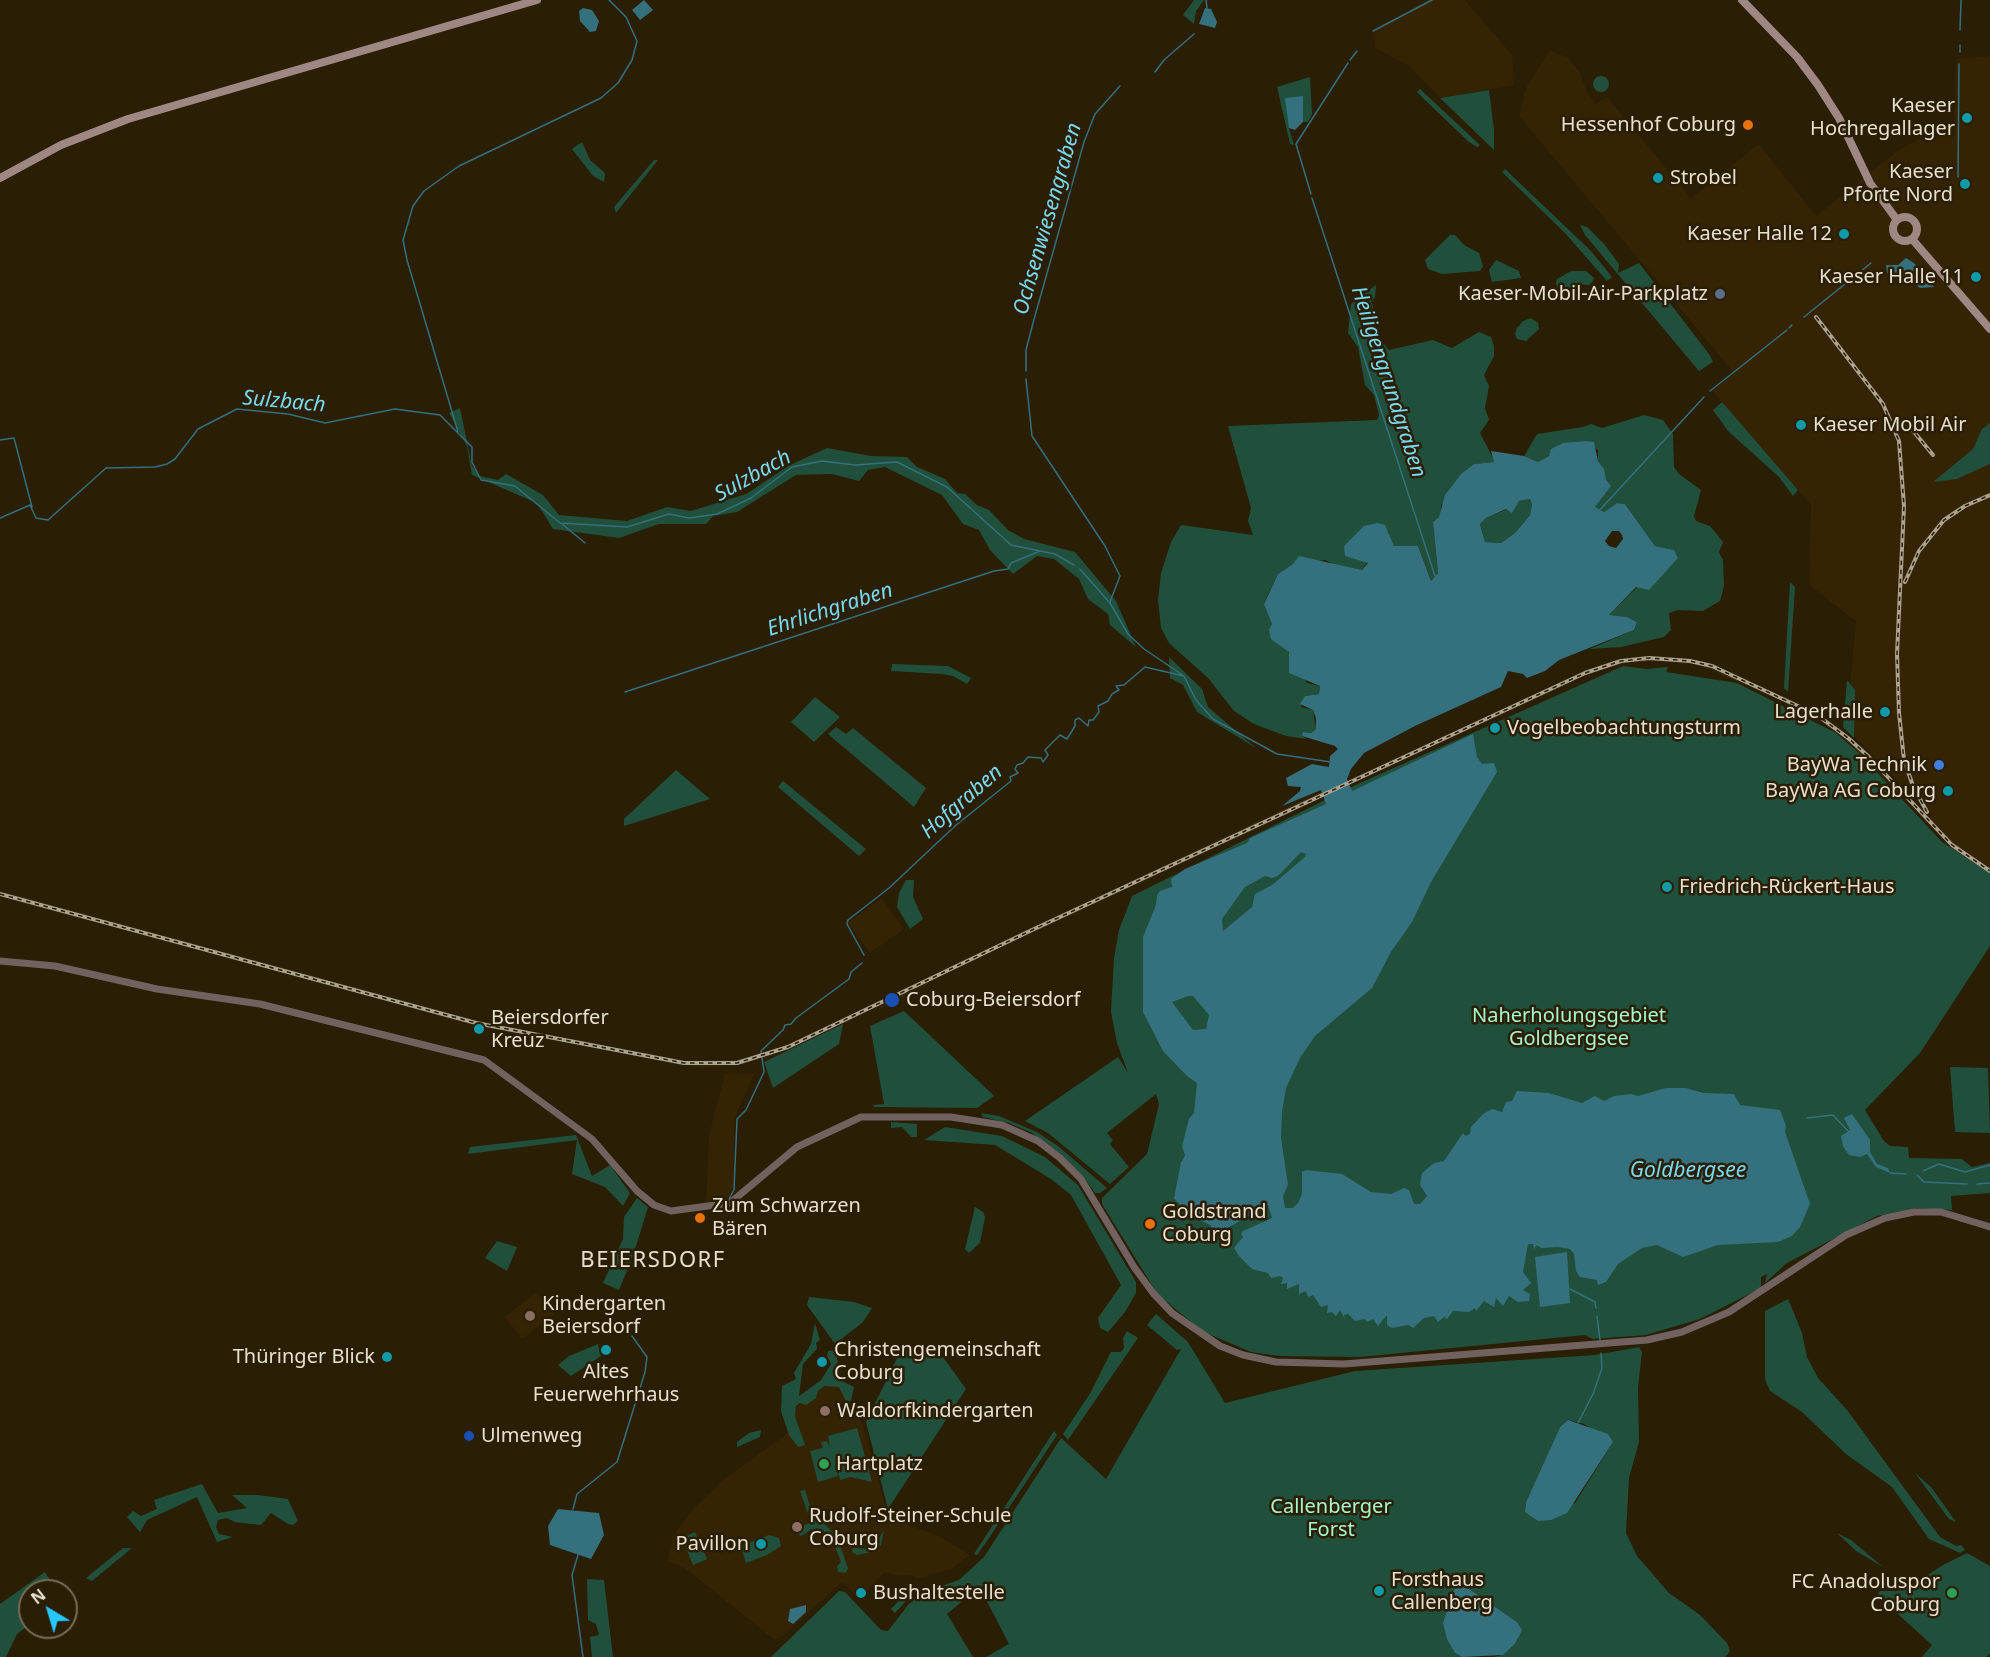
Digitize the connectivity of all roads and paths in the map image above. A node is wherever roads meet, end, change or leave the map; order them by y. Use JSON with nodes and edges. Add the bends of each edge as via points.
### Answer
{"nodes":[{"id":1,"x":537,"y":0,"type":"edge"},
{"id":2,"x":1742,"y":0,"type":"edge"},
{"id":3,"x":0,"y":178,"type":"edge"},
{"id":4,"x":1897,"y":220,"type":"junction"},
{"id":5,"x":1912,"y":239,"type":"junction"},
{"id":6,"x":1990,"y":329,"type":"edge"},
{"id":7,"x":0,"y":961,"type":"edge"},
{"id":8,"x":1990,"y":1227,"type":"edge"}],
"edges":[{"from":1,"to":3,"type":"main road","via":[[128,119],[62,145]]},
{"from":2,"to":4,"type":"main road","via":[[1797,57],[1818,85],[1839,118],[1870,183]]},
{"from":4,"to":5,"type":"main road","via":[[1908,218],[1915,223],[1917,231]]},
{"from":4,"to":5,"type":"main road","via":[[1892,227],[1896,238],[1903,242]]},
{"from":5,"to":6,"type":"main road"},
{"from":7,"to":8,"type":"street","via":[[55,966],[157,989],[260,1004],[484,1060],[592,1139],[648,1201],[671,1211],[730,1203],[797,1147],[853,1119],[966,1118],[1002,1125],[1025,1134],[1060,1158],[1088,1189],[1150,1290],[1177,1317],[1209,1340],[1244,1355],[1276,1362],[1344,1364],[1623,1344],[1682,1332],[1729,1312],[1872,1222],[1914,1212],[1951,1214]]}]}
